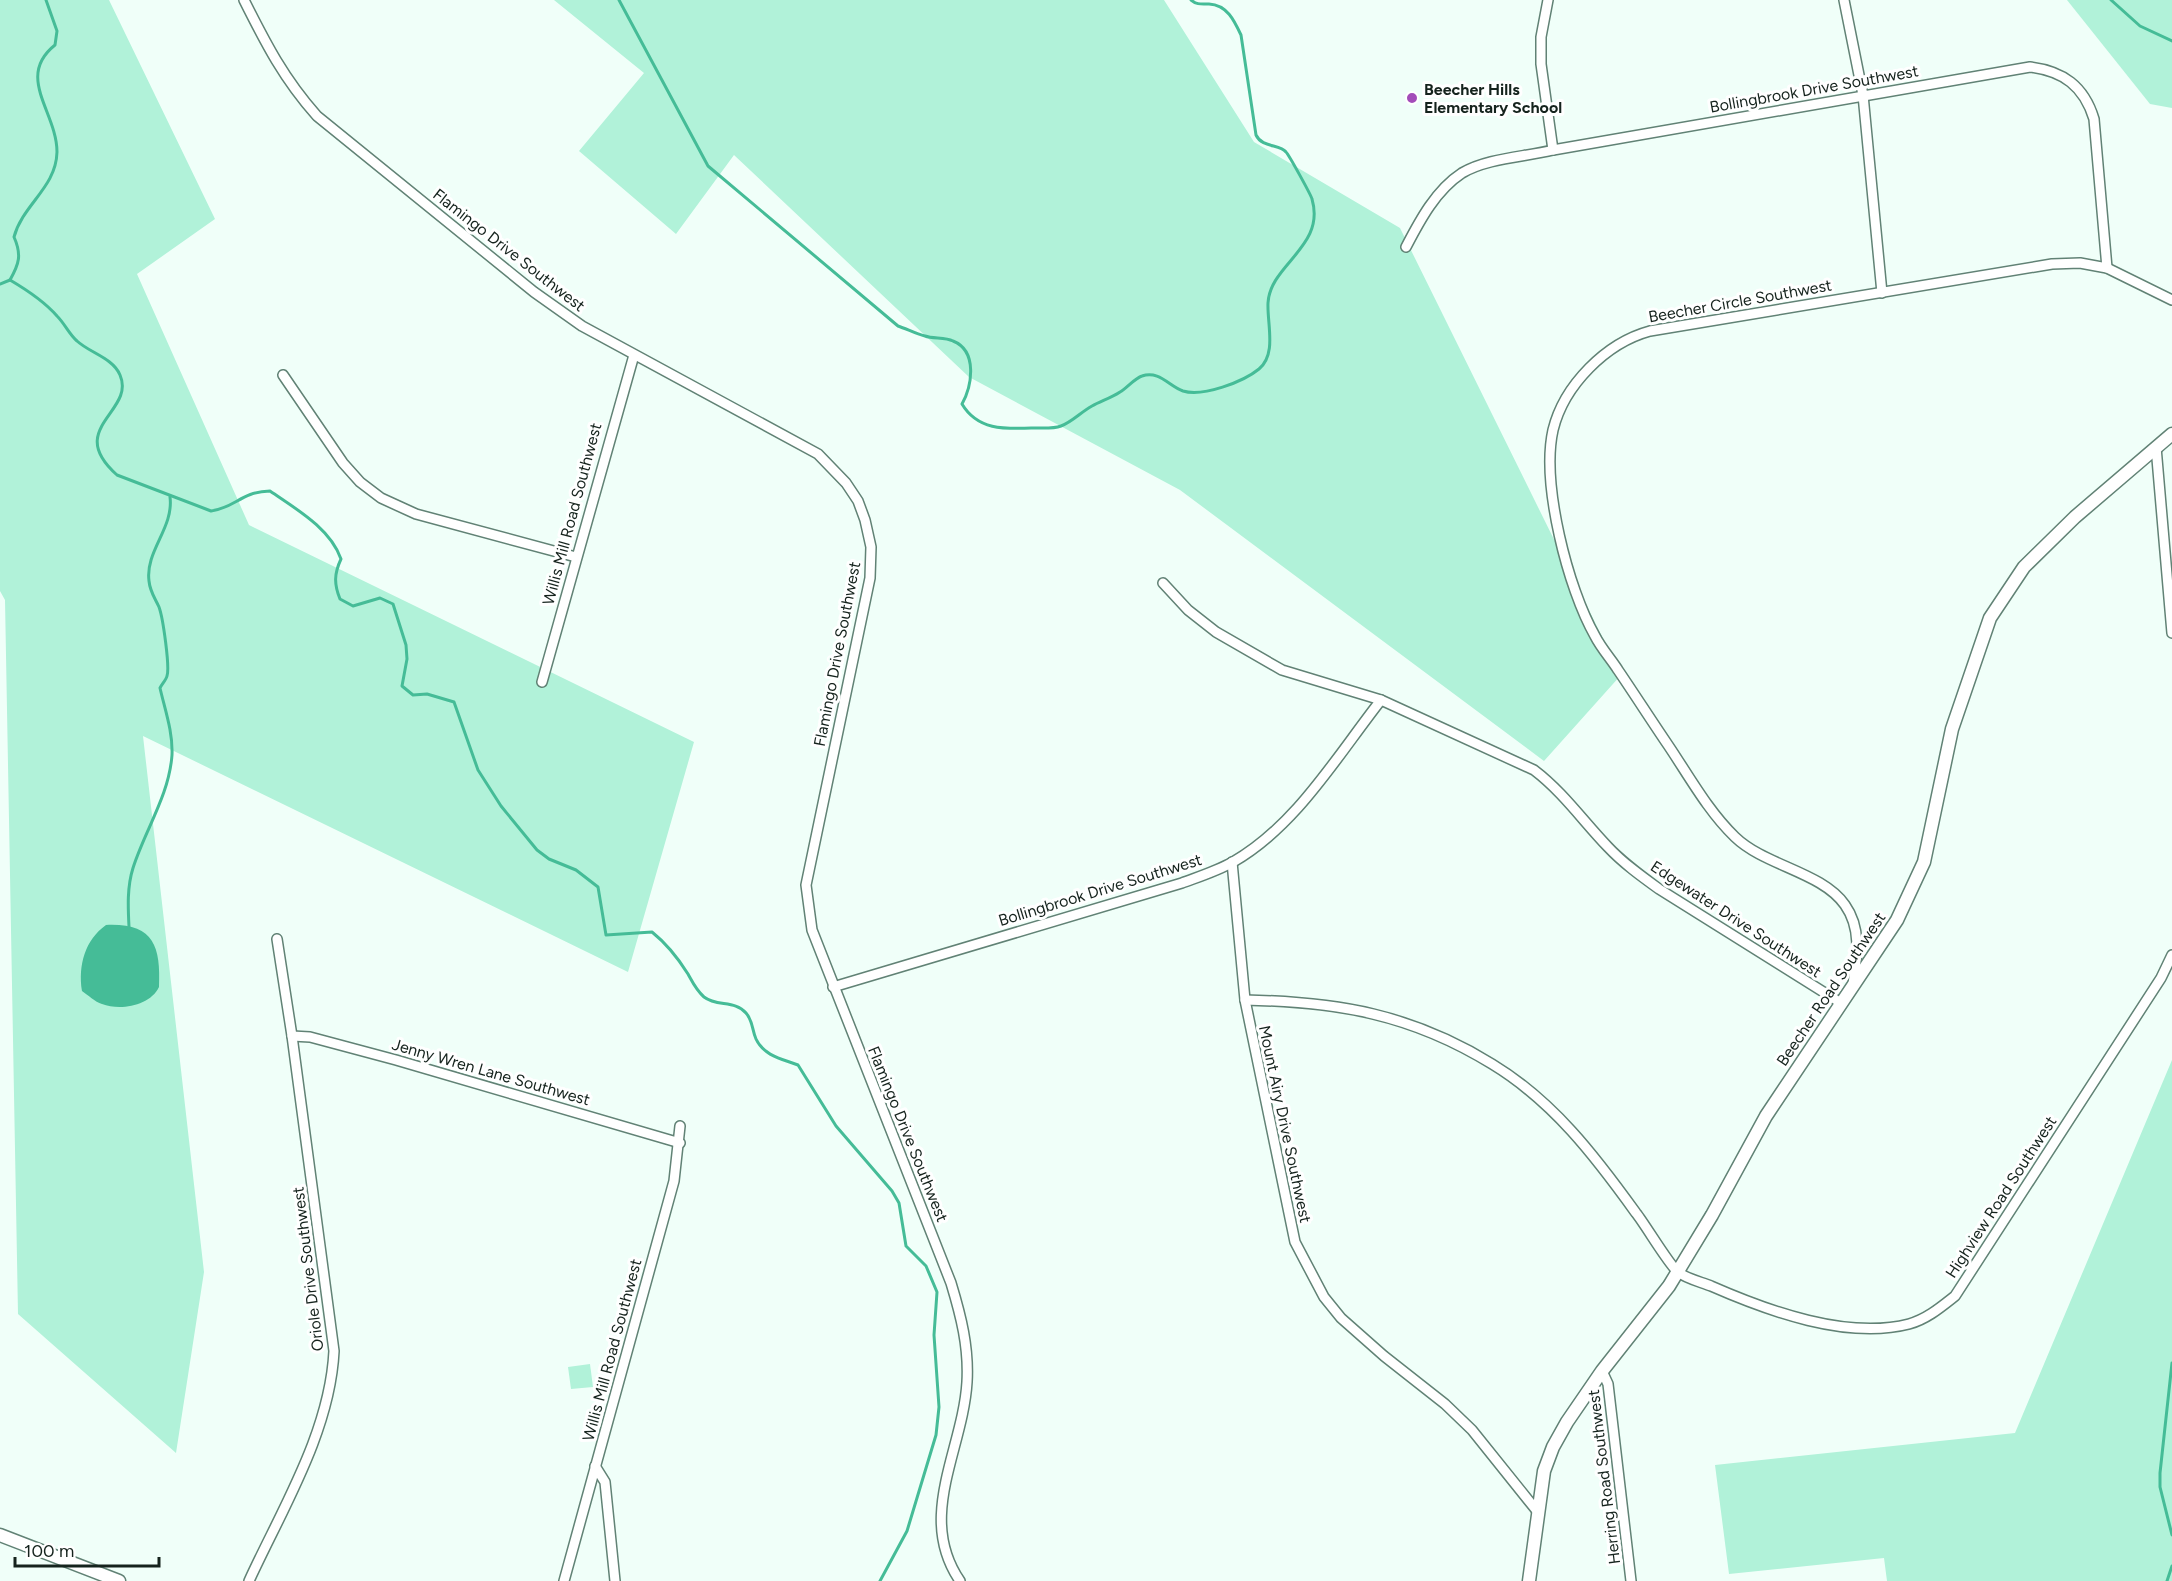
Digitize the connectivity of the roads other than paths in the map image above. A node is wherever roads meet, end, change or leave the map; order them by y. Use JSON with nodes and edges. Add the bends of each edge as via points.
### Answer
{"nodes":[{"id":1,"x":244,"y":0,"type":"edge"},
{"id":2,"x":1548,"y":0,"type":"edge"},
{"id":3,"x":1844,"y":0,"type":"edge"},
{"id":4,"x":1863,"y":95,"type":"junction"},
{"id":5,"x":1553,"y":150,"type":"junction"},
{"id":6,"x":1406,"y":247,"type":"dead end"},
{"id":7,"x":2107,"y":268,"type":"junction"},
{"id":8,"x":1882,"y":292,"type":"junction"},
{"id":9,"x":2172,"y":300,"type":"edge"},
{"id":10,"x":634,"y":355,"type":"junction"},
{"id":11,"x":283,"y":375,"type":"dead end"},
{"id":12,"x":2172,"y":434,"type":"edge"},
{"id":13,"x":2156,"y":447,"type":"junction"},
{"id":14,"x":576,"y":557,"type":"junction"},
{"id":15,"x":1163,"y":583,"type":"dead end"},
{"id":16,"x":2172,"y":633,"type":"edge"},
{"id":17,"x":542,"y":681,"type":"dead end"},
{"id":18,"x":1381,"y":700,"type":"junction"},
{"id":19,"x":1232,"y":862,"type":"junction"},
{"id":20,"x":277,"y":939,"type":"dead end"},
{"id":21,"x":2172,"y":955,"type":"edge"},
{"id":22,"x":1853,"y":985,"type":"junction"},
{"id":23,"x":833,"y":987,"type":"junction"},
{"id":24,"x":1245,"y":1000,"type":"junction"},
{"id":25,"x":1841,"y":1003,"type":"junction"},
{"id":26,"x":292,"y":1036,"type":"junction"},
{"id":27,"x":680,"y":1125,"type":"dead end"},
{"id":28,"x":680,"y":1143,"type":"junction"},
{"id":29,"x":1678,"y":1272,"type":"junction"},
{"id":30,"x":1602,"y":1371,"type":"junction"},
{"id":31,"x":595,"y":1466,"type":"junction"},
{"id":32,"x":1537,"y":1511,"type":"junction"},
{"id":33,"x":0,"y":1535,"type":"edge"},
{"id":34,"x":119,"y":1581,"type":"edge"},
{"id":35,"x":249,"y":1581,"type":"edge"},
{"id":36,"x":564,"y":1581,"type":"edge"},
{"id":37,"x":615,"y":1581,"type":"edge"},
{"id":38,"x":960,"y":1581,"type":"edge"},
{"id":39,"x":1529,"y":1581,"type":"edge"},
{"id":40,"x":1631,"y":1581,"type":"edge"}],
"edges":[{"from":1,"to":10,"type":"street","name":"Flamingo Drive Southwest","via":[[275,62],[317,116],[534,292],[582,326]]},
{"from":2,"to":5,"type":"street","via":[[1541,64]]},
{"from":3,"to":4,"type":"street"},
{"from":4,"to":5,"type":"street","name":"Bollingbrook Drive Southwest"},
{"from":4,"to":7,"type":"street","name":"Bollingbrook Drive Southwest","via":[[2030,67],[2049,69],[2068,78],[2085,96],[2094,119]]},
{"from":4,"to":8,"type":"street"},
{"from":5,"to":6,"type":"street","name":"Bollingbrook Drive Southwest","via":[[1462,173],[1428,208]]},
{"from":7,"to":8,"type":"street","name":"Beecher Circle Southwest","via":[[2080,263],[2052,264]]},
{"from":7,"to":9,"type":"street","name":"Beecher Circle Southwest"},
{"from":8,"to":22,"type":"street","name":"Beecher Circle Southwest","via":[[1638,334],[1593,364],[1570,391],[1556,422],[1552,450],[1558,529],[1569,572],[1595,637],[1719,820],[1751,850],[1822,884],[1845,905],[1857,937]]},
{"from":10,"to":14,"type":"street","name":"Willis Mill Road Southwest"},
{"from":10,"to":23,"type":"street","name":"Flamingo Drive Southwest","via":[[818,454],[846,483],[865,520],[871,547],[870,578],[806,885],[812,930]]},
{"from":11,"to":14,"type":"street","via":[[343,464],[381,498],[416,514]]},
{"from":12,"to":13,"type":"street","name":"Beecher Road Southwest"},
{"from":13,"to":16,"type":"street"},
{"from":13,"to":22,"type":"street","name":"Beecher Road Southwest","via":[[2024,567],[1990,618],[1952,729],[1924,862],[1897,920]]},
{"from":14,"to":17,"type":"street","name":"Willis Mill Road Southwest"},
{"from":15,"to":18,"type":"street","name":"Edgewater Drive Southwest","via":[[1216,632],[1282,670]]},
{"from":18,"to":19,"type":"street","name":"Bollingbrook Drive Southwest","via":[[1293,812]]},
{"from":18,"to":25,"type":"street","name":"Edgewater Drive Southwest","via":[[1534,770],[1553,784],[1608,848],[1632,869]]},
{"from":19,"to":23,"type":"street","name":"Bollingbrook Drive Southwest","via":[[1182,883]]},
{"from":19,"to":24,"type":"street","name":"Mount Airy Drive Southwest"},
{"from":20,"to":26,"type":"street","name":"Oriole Drive Southwest"},
{"from":21,"to":29,"type":"street","name":"Highview Road Southwest","via":[[2161,978],[1955,1296],[1934,1313],[1888,1328],[1822,1323],[1749,1303]]},
{"from":22,"to":25,"type":"street","name":"Beecher Road Southwest"},
{"from":23,"to":38,"type":"street","name":"Flamingo Drive Southwest","via":[[963,1322],[967,1384],[940,1518],[947,1556]]},
{"from":24,"to":29,"type":"street","via":[[1332,1004],[1364,1010],[1431,1033],[1492,1064],[1541,1101],[1592,1151]]},
{"from":24,"to":32,"type":"street","name":"Mount Airy Drive Southwest","via":[[1291,1227],[1311,1274],[1341,1318],[1472,1430]]},
{"from":25,"to":29,"type":"street","name":"Beecher Road Southwest","via":[[1767,1116]]},
{"from":26,"to":28,"type":"street","name":"Jenny Wren Lane Southwest","via":[[310,1037],[396,1060]]},
{"from":26,"to":35,"type":"street","name":"Oriole Drive Southwest","via":[[333,1326],[333,1372],[318,1432]]},
{"from":27,"to":28,"type":"street","name":"Willis Mill Road Southwest"},
{"from":28,"to":31,"type":"street","name":"Willis Mill Road Southwest","via":[[674,1180]]},
{"from":29,"to":30,"type":"street","name":"Beecher Road Southwest"},
{"from":30,"to":32,"type":"street","name":"Beecher Road Southwest","via":[[1553,1447]]},
{"from":30,"to":40,"type":"street","name":"Herring Road Southwest","via":[[1608,1384]]},
{"from":31,"to":36,"type":"street"},
{"from":31,"to":37,"type":"street","name":"Willis Mill Road Southwest","via":[[605,1482]]},
{"from":32,"to":39,"type":"street","name":"Beecher Road Southwest"},
{"from":33,"to":34,"type":"street"}]}
